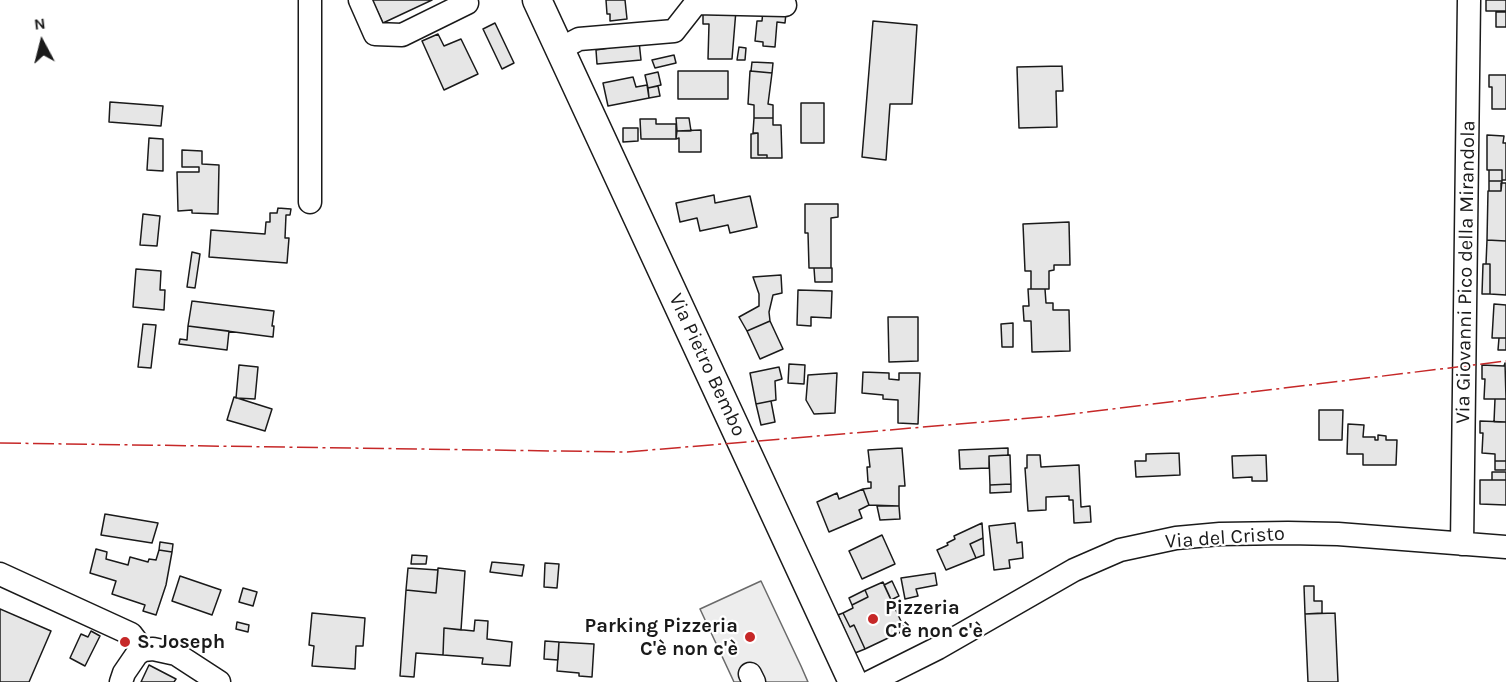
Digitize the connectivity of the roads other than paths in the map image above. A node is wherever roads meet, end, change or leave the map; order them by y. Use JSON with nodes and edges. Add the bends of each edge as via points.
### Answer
{"nodes":[{"id":1,"x":310,"y":0,"type":"edge"},
{"id":2,"x":360,"y":0,"type":"edge"},
{"id":3,"x":465,"y":0,"type":"edge"},
{"id":4,"x":537,"y":0,"type":"edge"},
{"id":5,"x":1469,"y":0,"type":"edge"},
{"id":6,"x":785,"y":5,"type":"dead end"},
{"id":7,"x":561,"y":49,"type":"junction"},
{"id":8,"x":310,"y":202,"type":"dead end"},
{"id":9,"x":1462,"y":544,"type":"junction"},
{"id":10,"x":1506,"y":547,"type":"edge"},
{"id":11,"x":0,"y":574,"type":"edge"},
{"id":12,"x":143,"y":650,"type":"junction"},
{"id":13,"x":121,"y":682,"type":"edge"},
{"id":14,"x":219,"y":682,"type":"edge"},
{"id":15,"x":853,"y":682,"type":"edge"},
{"id":16,"x":870,"y":682,"type":"edge"}],
"edges":[{"from":1,"to":8,"type":"street"},
{"from":2,"to":3,"type":"street","via":[[375,34],[402,35],[467,3]]},
{"from":4,"to":7,"type":"main road","name":"Via Pietro Bembo"},
{"from":5,"to":9,"type":"street","name":"Via Giovanni Pico della Mirandola"},
{"from":6,"to":7,"type":"street","via":[[696,3],[674,31],[579,39]]},
{"from":7,"to":15,"type":"main road","name":"Via Pietro Bembo"},
{"from":9,"to":10,"type":"street","name":"Via del Cristo"},
{"from":9,"to":16,"type":"street","name":"Via del Cristo","via":[[1338,534],[1220,534],[1176,538],[1120,550],[1074,570]]},
{"from":11,"to":12,"type":"street","via":[[131,634]]},
{"from":12,"to":13,"type":"street"},
{"from":12,"to":14,"type":"street","via":[[176,654]]}]}
